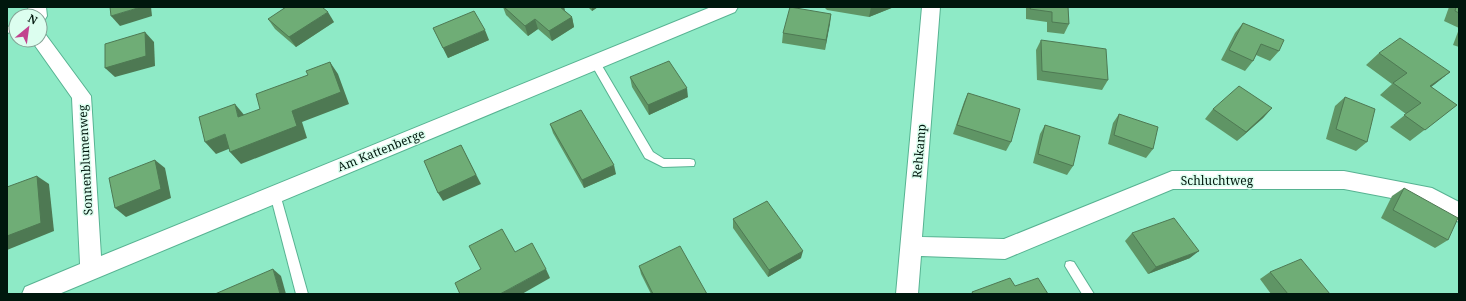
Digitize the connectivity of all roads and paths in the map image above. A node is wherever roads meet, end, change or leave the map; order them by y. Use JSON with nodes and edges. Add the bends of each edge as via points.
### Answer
{"nodes":[{"id":1,"x":729,"y":7,"type":"edge"},
{"id":2,"x":931,"y":7,"type":"edge"},
{"id":3,"x":46,"y":48,"type":"edge"},
{"id":4,"x":594,"y":62,"type":"junction"},
{"id":5,"x":690,"y":163,"type":"dead end"},
{"id":6,"x":274,"y":194,"type":"junction"},
{"id":7,"x":1459,"y":213,"type":"edge"},
{"id":8,"x":911,"y":246,"type":"junction"},
{"id":9,"x":1070,"y":266,"type":"dead end"},
{"id":10,"x":90,"y":270,"type":"junction"},
{"id":11,"x":33,"y":294,"type":"edge"},
{"id":12,"x":302,"y":294,"type":"edge"},
{"id":13,"x":907,"y":294,"type":"edge"},
{"id":14,"x":1088,"y":294,"type":"edge"}],
"edges":[{"from":1,"to":4,"type":"street","name":"Am Kattenberge"},
{"from":2,"to":8,"type":"street","name":"Rehkamp"},
{"from":3,"to":10,"type":"street","name":"Sonnenblumenweg","via":[[81,96]]},
{"from":4,"to":5,"type":"lane","via":[[649,155],[663,163]]},
{"from":4,"to":6,"type":"street","name":"Am Kattenberge"},
{"from":6,"to":10,"type":"street","name":"Am Kattenberge"},
{"from":6,"to":12,"type":"lane"},
{"from":7,"to":8,"type":"street","name":"Schluchtweg","via":[[1432,197],[1344,180],[1172,180],[1005,249]]},
{"from":8,"to":13,"type":"street","name":"Rehkamp"},
{"from":9,"to":14,"type":"lane"},
{"from":10,"to":11,"type":"street","name":"Am Kattenberge"}]}
